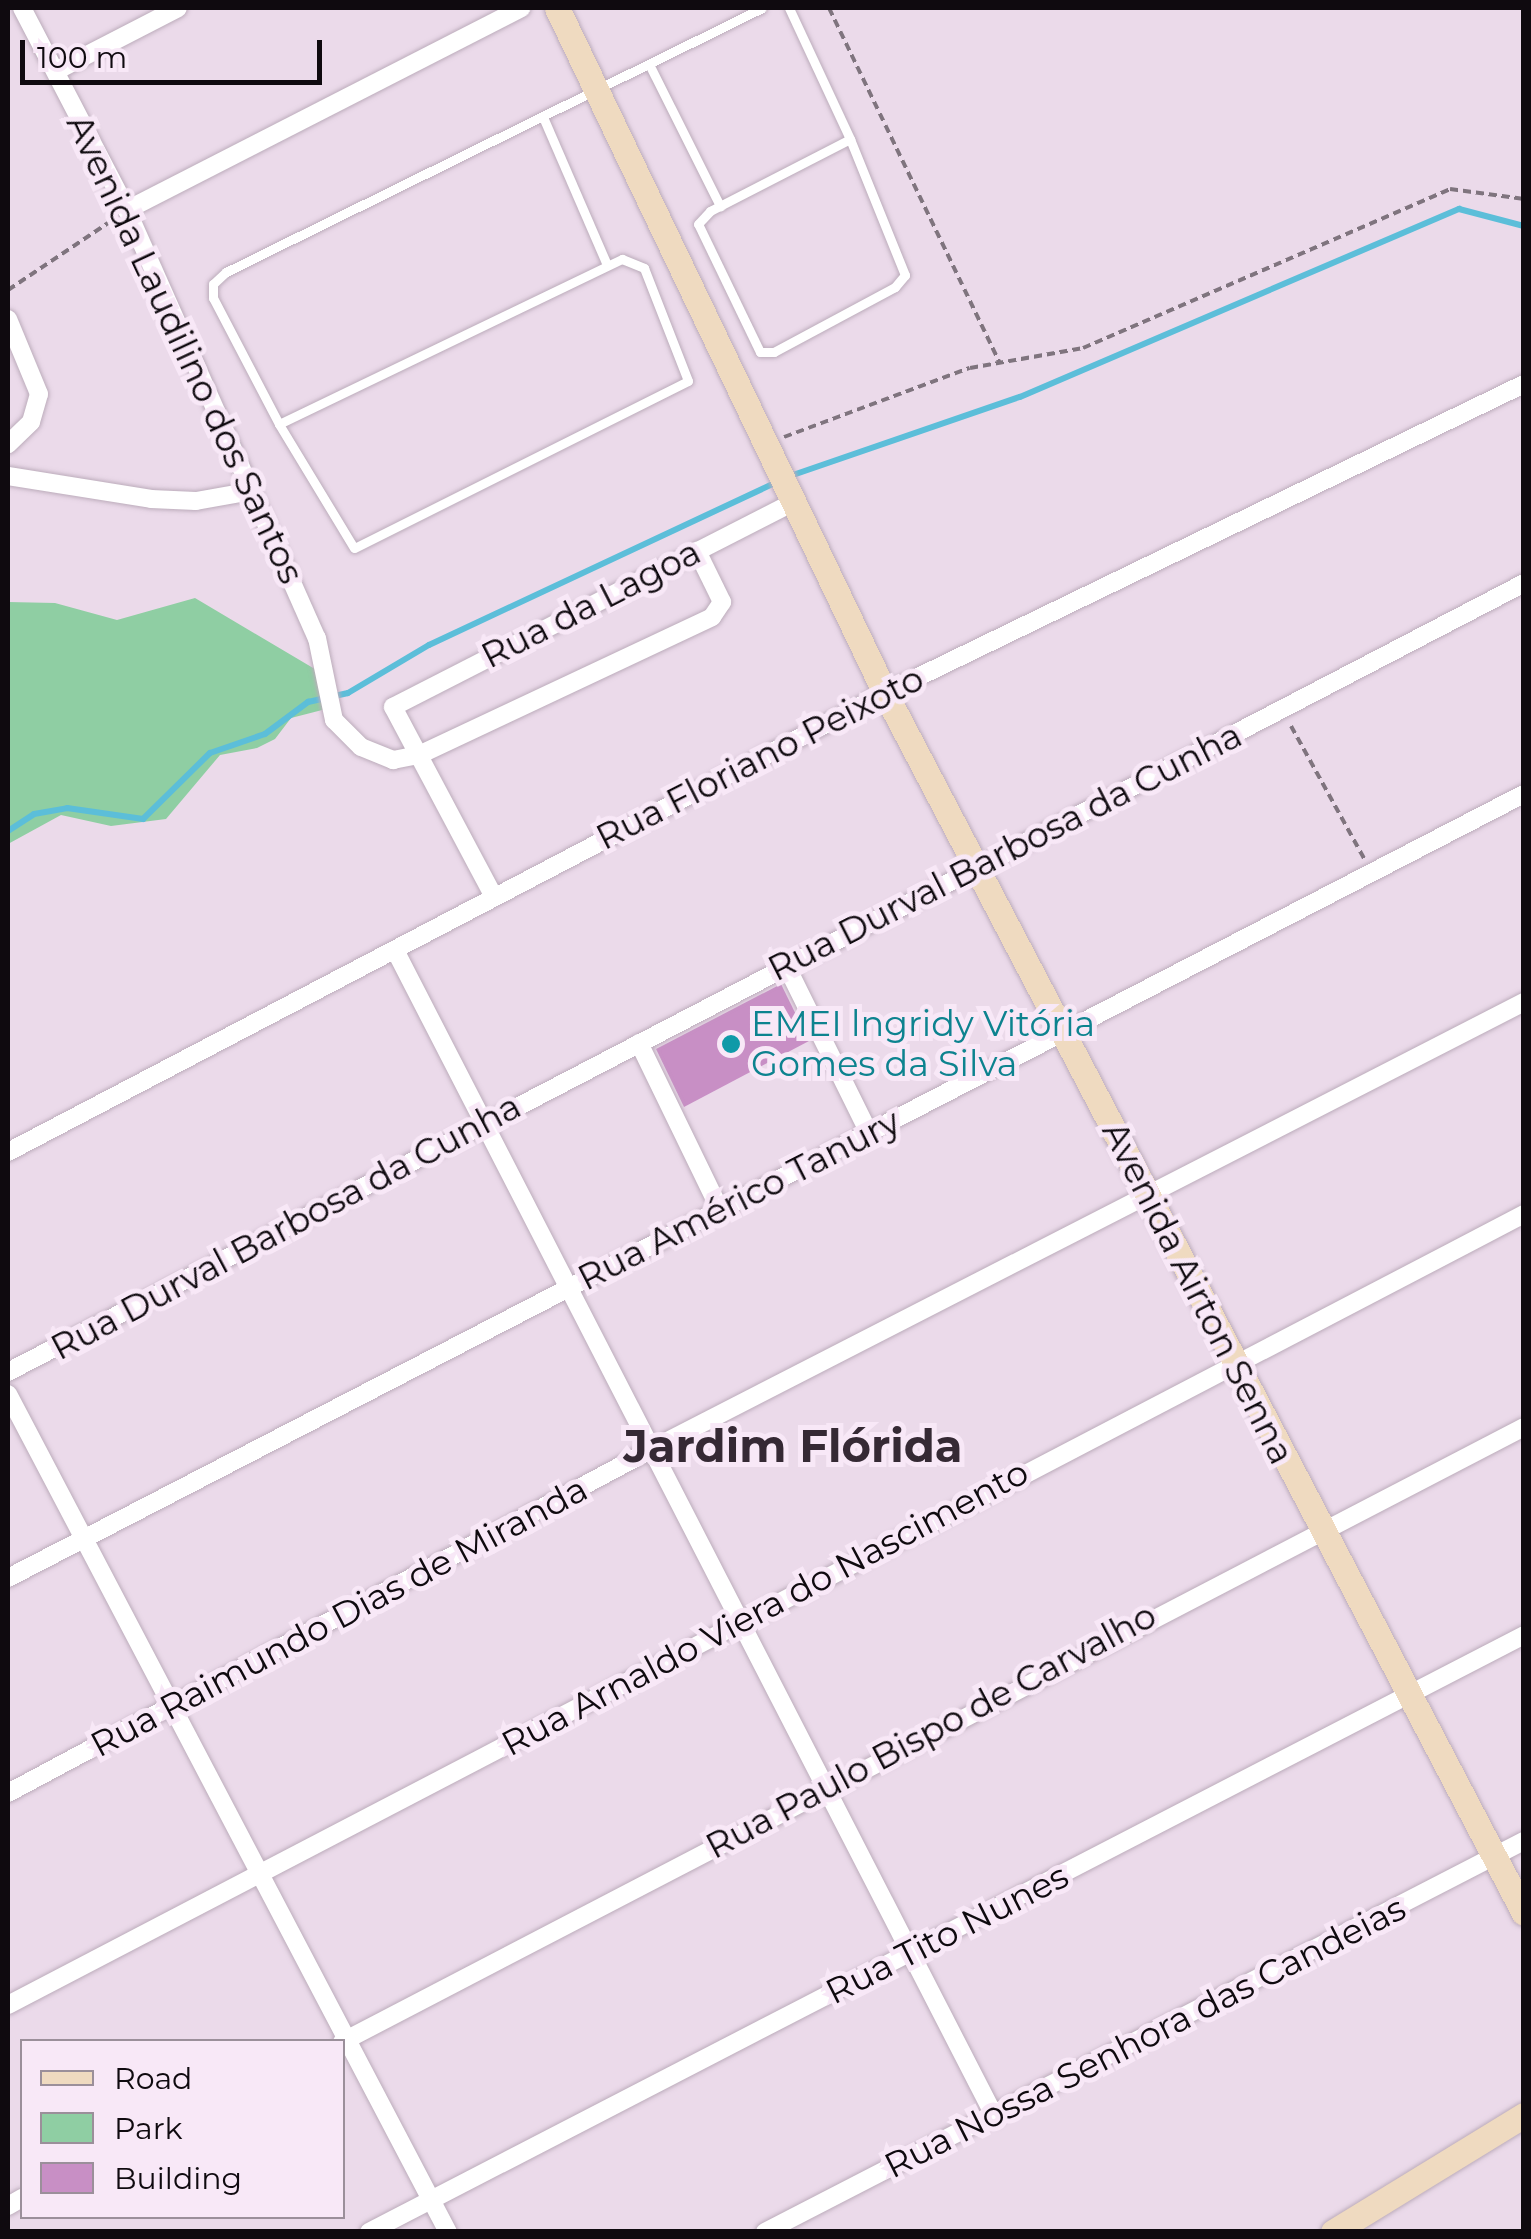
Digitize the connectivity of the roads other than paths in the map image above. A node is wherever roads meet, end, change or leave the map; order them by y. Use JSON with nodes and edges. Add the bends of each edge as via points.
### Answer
{"nodes":[{"id":1,"x":22,"y":8,"type":"edge"},
{"id":2,"x":178,"y":8,"type":"edge"},
{"id":3,"x":521,"y":8,"type":"edge"},
{"id":4,"x":556,"y":8,"type":"edge"},
{"id":5,"x":762,"y":8,"type":"edge"},
{"id":6,"x":789,"y":8,"type":"edge"},
{"id":7,"x":650,"y":66,"type":"junction"},
{"id":8,"x":56,"y":71,"type":"junction"},
{"id":9,"x":598,"y":92,"type":"junction"},
{"id":10,"x":543,"y":117,"type":"junction"},
{"id":11,"x":850,"y":140,"type":"junction"},
{"id":12,"x":720,"y":206,"type":"junction"},
{"id":13,"x":126,"y":210,"type":"junction"},
{"id":14,"x":607,"y":264,"type":"junction"},
{"id":15,"x":8,"y":319,"type":"edge"},
{"id":16,"x":1524,"y":384,"type":"edge"},
{"id":17,"x":278,"y":424,"type":"junction"},
{"id":18,"x":8,"y":444,"type":"edge"},
{"id":19,"x":8,"y":476,"type":"edge"},
{"id":20,"x":252,"y":491,"type":"junction"},
{"id":21,"x":787,"y":500,"type":"junction"},
{"id":22,"x":697,"y":550,"type":"junction"},
{"id":23,"x":1524,"y":583,"type":"edge"},
{"id":24,"x":885,"y":694,"type":"junction"},
{"id":25,"x":419,"y":755,"type":"junction"},
{"id":26,"x":1524,"y":794,"type":"edge"},
{"id":27,"x":975,"y":868,"type":"junction"},
{"id":28,"x":493,"y":895,"type":"junction"},
{"id":29,"x":396,"y":952,"type":"junction"},
{"id":30,"x":786,"y":965,"type":"junction"},
{"id":31,"x":1524,"y":1002,"type":"edge"},
{"id":32,"x":1063,"y":1032,"type":"junction"},
{"id":33,"x":639,"y":1043,"type":"junction"},
{"id":34,"x":488,"y":1122,"type":"junction"},
{"id":35,"x":869,"y":1133,"type":"junction"},
{"id":36,"x":8,"y":1152,"type":"edge"},
{"id":37,"x":1148,"y":1199,"type":"junction"},
{"id":38,"x":720,"y":1210,"type":"junction"},
{"id":39,"x":1524,"y":1214,"type":"edge"},
{"id":40,"x":573,"y":1286,"type":"junction"},
{"id":41,"x":1234,"y":1363,"type":"junction"},
{"id":42,"x":8,"y":1372,"type":"edge"},
{"id":43,"x":8,"y":1394,"type":"edge"},
{"id":44,"x":1524,"y":1427,"type":"edge"},
{"id":45,"x":654,"y":1448,"type":"junction"},
{"id":46,"x":1320,"y":1529,"type":"junction"},
{"id":47,"x":84,"y":1539,"type":"junction"},
{"id":48,"x":8,"y":1578,"type":"edge"},
{"id":49,"x":744,"y":1618,"type":"junction"},
{"id":50,"x":1524,"y":1634,"type":"edge"},
{"id":51,"x":1408,"y":1694,"type":"junction"},
{"id":52,"x":173,"y":1708,"type":"junction"},
{"id":53,"x":828,"y":1784,"type":"junction"},
{"id":54,"x":8,"y":1792,"type":"edge"},
{"id":55,"x":1524,"y":1841,"type":"edge"},
{"id":56,"x":1494,"y":1856,"type":"junction"},
{"id":57,"x":260,"y":1872,"type":"junction"},
{"id":58,"x":1524,"y":1913,"type":"edge"},
{"id":59,"x":914,"y":1952,"type":"junction"},
{"id":60,"x":8,"y":2005,"type":"edge"},
{"id":61,"x":344,"y":2039,"type":"edge"},
{"id":62,"x":345,"y":2040,"type":"edge"},
{"id":63,"x":1524,"y":2115,"type":"edge"},
{"id":64,"x":995,"y":2117,"type":"junction"},
{"id":65,"x":430,"y":2198,"type":"junction"},
{"id":66,"x":368,"y":2232,"type":"edge"},
{"id":67,"x":448,"y":2232,"type":"edge"},
{"id":68,"x":765,"y":2232,"type":"edge"},
{"id":69,"x":1333,"y":2232,"type":"edge"}],
"edges":[{"from":1,"to":8,"type":"street","name":"Avenida Laudilino dos Santos"},
{"from":2,"to":8,"type":"street"},
{"from":3,"to":13,"type":"street"},
{"from":4,"to":9,"type":"street","name":"Avenida Airton Senna"},
{"from":5,"to":7,"type":"lane"},
{"from":6,"to":11,"type":"lane"},
{"from":7,"to":9,"type":"lane"},
{"from":7,"to":12,"type":"lane"},
{"from":8,"to":13,"type":"street","name":"Avenida Laudilino dos Santos"},
{"from":9,"to":10,"type":"lane"},
{"from":9,"to":21,"type":"street","name":"Avenida Airton Senna"},
{"from":10,"to":14,"type":"lane"},
{"from":10,"to":17,"type":"lane","via":[[217,278],[214,298]]},
{"from":11,"to":12,"type":"lane"},
{"from":11,"to":12,"type":"lane","via":[[905,276],[895,288],[774,352],[754,345],[700,235],[702,217]]},
{"from":13,"to":20,"type":"street","name":"Avenida Laudilino dos Santos"},
{"from":14,"to":17,"type":"lane"},
{"from":14,"to":17,"type":"lane","via":[[630,258],[644,268],[688,380],[360,546],[346,542]]},
{"from":15,"to":18,"type":"street","via":[[39,394],[31,422]]},
{"from":16,"to":24,"type":"street","name":"Rua Floriano Peixoto"},
{"from":19,"to":20,"type":"street","via":[[196,502]]},
{"from":20,"to":25,"type":"street","name":"Avenida Laudilino dos Santos","via":[[317,638],[327,698],[345,734],[393,760]]},
{"from":21,"to":22,"type":"street","name":"Rua da Lagoa"},
{"from":21,"to":24,"type":"street","name":"Avenida Airton Senna"},
{"from":22,"to":25,"type":"street","name":"Rua da Lagoa","via":[[393,707]]},
{"from":22,"to":25,"type":"street","via":[[722,602],[712,617]]},
{"from":23,"to":27,"type":"street","name":"Rua Durval Barbosa da Cunha"},
{"from":24,"to":27,"type":"street","name":"Avenida Airton Senna"},
{"from":24,"to":28,"type":"street","name":"Rua Floriano Peixoto"},
{"from":25,"to":28,"type":"street"},
{"from":26,"to":32,"type":"street","name":"Rua Américo Tanury"},
{"from":27,"to":30,"type":"street","name":"Rua Durval Barbosa da Cunha"},
{"from":27,"to":32,"type":"street","name":"Avenida Airton Senna"},
{"from":28,"to":29,"type":"street","name":"Rua Floriano Peixoto"},
{"from":29,"to":34,"type":"street"},
{"from":29,"to":36,"type":"street","name":"Rua Floriano Peixoto"},
{"from":30,"to":33,"type":"street","name":"Rua Durval Barbosa da Cunha"},
{"from":30,"to":35,"type":"street"},
{"from":31,"to":37,"type":"street","name":"Rua Raimundo Dias de Miranda"},
{"from":32,"to":35,"type":"street","name":"Rua Américo Tanury"},
{"from":32,"to":37,"type":"street","name":"Avenida Airton Senna"},
{"from":33,"to":34,"type":"street","name":"Rua Durval Barbosa da Cunha"},
{"from":33,"to":38,"type":"street"},
{"from":34,"to":40,"type":"street"},
{"from":34,"to":42,"type":"street","name":"Rua Durval Barbosa da Cunha"},
{"from":35,"to":38,"type":"street","name":"Rua Américo Tanury"},
{"from":37,"to":41,"type":"street","name":"Avenida Airton Senna"},
{"from":37,"to":45,"type":"street","name":"Rua Raimundo Dias de Miranda"},
{"from":38,"to":40,"type":"street","name":"Rua Américo Tanury"},
{"from":39,"to":41,"type":"street","name":"Rua Arnaldo Viera do Nascimento"},
{"from":40,"to":45,"type":"street"},
{"from":40,"to":47,"type":"street","name":"Rua Américo Tanury"},
{"from":41,"to":46,"type":"street","name":"Avenida Airton Senna"},
{"from":41,"to":49,"type":"street","name":"Rua Arnaldo Viera do Nascimento"},
{"from":43,"to":47,"type":"street"},
{"from":44,"to":46,"type":"street","name":"Rua Paulo Bispo de Carvalho"},
{"from":45,"to":49,"type":"street"},
{"from":45,"to":52,"type":"street","name":"Rua Raimundo Dias de Miranda"},
{"from":46,"to":51,"type":"street","name":"Avenida Airton Senna"},
{"from":46,"to":53,"type":"street","name":"Rua Paulo Bispo de Carvalho"},
{"from":47,"to":48,"type":"street","name":"Rua Américo Tanury"},
{"from":47,"to":52,"type":"street"},
{"from":49,"to":53,"type":"street"},
{"from":49,"to":57,"type":"street","name":"Rua Arnaldo Viera do Nascimento"},
{"from":50,"to":51,"type":"street","name":"Rua Tito Nunes"},
{"from":51,"to":56,"type":"street","name":"Avenida Airton Senna"},
{"from":51,"to":59,"type":"street","name":"Rua Tito Nunes"},
{"from":52,"to":54,"type":"street","name":"Rua Raimundo Dias de Miranda"},
{"from":52,"to":57,"type":"street"},
{"from":53,"to":59,"type":"street"},
{"from":53,"to":62,"type":"street","name":"Rua Paulo Bispo de Carvalho"},
{"from":55,"to":56,"type":"street","name":"Rua Nossa Senhora das Candeias"},
{"from":56,"to":58,"type":"street","name":"Avenida Airton Senna"},
{"from":56,"to":64,"type":"street","name":"Rua Nossa Senhora das Candeias"},
{"from":57,"to":60,"type":"street","name":"Rua Arnaldo Viera do Nascimento"},
{"from":57,"to":61,"type":"street"},
{"from":59,"to":64,"type":"street"},
{"from":59,"to":65,"type":"street","name":"Rua Tito Nunes"},
{"from":62,"to":65,"type":"street"},
{"from":63,"to":69,"type":"street"},
{"from":64,"to":68,"type":"street","name":"Rua Nossa Senhora das Candeias"},
{"from":65,"to":66,"type":"street","name":"Rua Tito Nunes"},
{"from":65,"to":67,"type":"street"}]}
